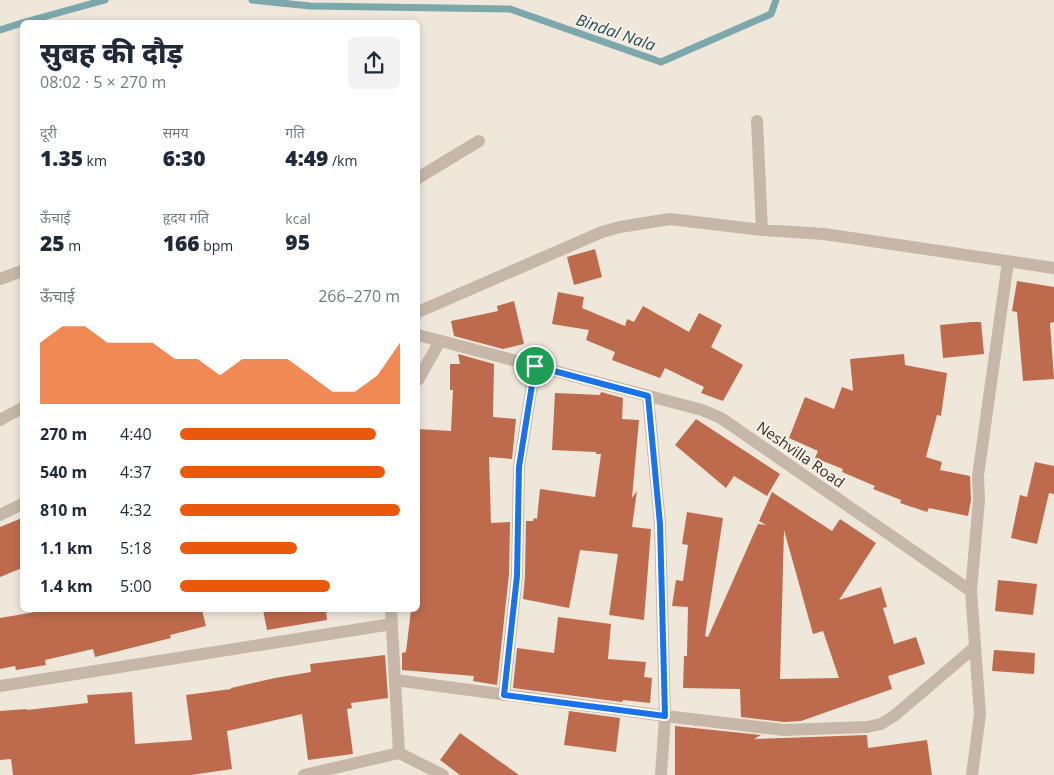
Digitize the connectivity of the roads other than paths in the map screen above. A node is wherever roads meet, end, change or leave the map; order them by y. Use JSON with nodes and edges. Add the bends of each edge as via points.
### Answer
{"nodes":[{"id":1,"x":757,"y":121,"type":"dead end"},
{"id":2,"x":479,"y":141,"type":"dead end"},
{"id":3,"x":420,"y":177,"type":"edge"},
{"id":4,"x":762,"y":230,"type":"junction"},
{"id":5,"x":1008,"y":262,"type":"junction"},
{"id":6,"x":1054,"y":268,"type":"edge"},
{"id":7,"x":20,"y":272,"type":"edge"},
{"id":8,"x":0,"y":279,"type":"edge"},
{"id":9,"x":420,"y":311,"type":"edge"},
{"id":10,"x":420,"y":336,"type":"edge"},
{"id":11,"x":440,"y":341,"type":"junction"},
{"id":12,"x":535,"y":366,"type":"junction"},
{"id":13,"x":420,"y":376,"type":"edge"},
{"id":14,"x":648,"y":396,"type":"junction"},
{"id":15,"x":20,"y":409,"type":"edge"},
{"id":16,"x":0,"y":420,"type":"edge"},
{"id":17,"x":20,"y":505,"type":"edge"},
{"id":18,"x":0,"y":515,"type":"edge"},
{"id":19,"x":971,"y":591,"type":"junction"},
{"id":20,"x":390,"y":612,"type":"edge"},
{"id":21,"x":392,"y":624,"type":"junction"},
{"id":22,"x":975,"y":647,"type":"junction"},
{"id":23,"x":395,"y":680,"type":"junction"},
{"id":24,"x":0,"y":686,"type":"edge"},
{"id":25,"x":504,"y":695,"type":"junction"},
{"id":26,"x":665,"y":716,"type":"junction"},
{"id":27,"x":399,"y":753,"type":"junction"},
{"id":28,"x":304,"y":775,"type":"edge"},
{"id":29,"x":443,"y":775,"type":"edge"},
{"id":30,"x":661,"y":775,"type":"edge"},
{"id":31,"x":972,"y":775,"type":"edge"}],
"edges":[{"from":1,"to":4,"type":"street"},
{"from":2,"to":3,"type":"street"},
{"from":4,"to":5,"type":"street","via":[[824,234]]},
{"from":4,"to":9,"type":"street","via":[[670,219],[620,227]]},
{"from":5,"to":6,"type":"street"},
{"from":5,"to":19,"type":"street","via":[[978,476]]},
{"from":7,"to":8,"type":"street"},
{"from":10,"to":11,"type":"street","name":"Neshvilla Road"},
{"from":11,"to":12,"type":"street","name":"Neshvilla Road"},
{"from":11,"to":13,"type":"street"},
{"from":12,"to":14,"type":"street","name":"Neshvilla Road"},
{"from":12,"to":25,"type":"street","via":[[519,467],[517,576]]},
{"from":14,"to":19,"type":"street","name":"Neshvilla Road","via":[[721,418]]},
{"from":14,"to":26,"type":"street","via":[[660,524]]},
{"from":15,"to":16,"type":"street"},
{"from":17,"to":18,"type":"street"},
{"from":19,"to":22,"type":"street"},
{"from":20,"to":21,"type":"street"},
{"from":21,"to":23,"type":"street"},
{"from":21,"to":24,"type":"street"},
{"from":22,"to":26,"type":"street","via":[[881,724],[784,730]]},
{"from":22,"to":31,"type":"street","via":[[980,714]]},
{"from":23,"to":25,"type":"street"},
{"from":23,"to":27,"type":"street"},
{"from":25,"to":26,"type":"street"},
{"from":26,"to":30,"type":"street"},
{"from":27,"to":28,"type":"street"},
{"from":27,"to":29,"type":"street"}]}
